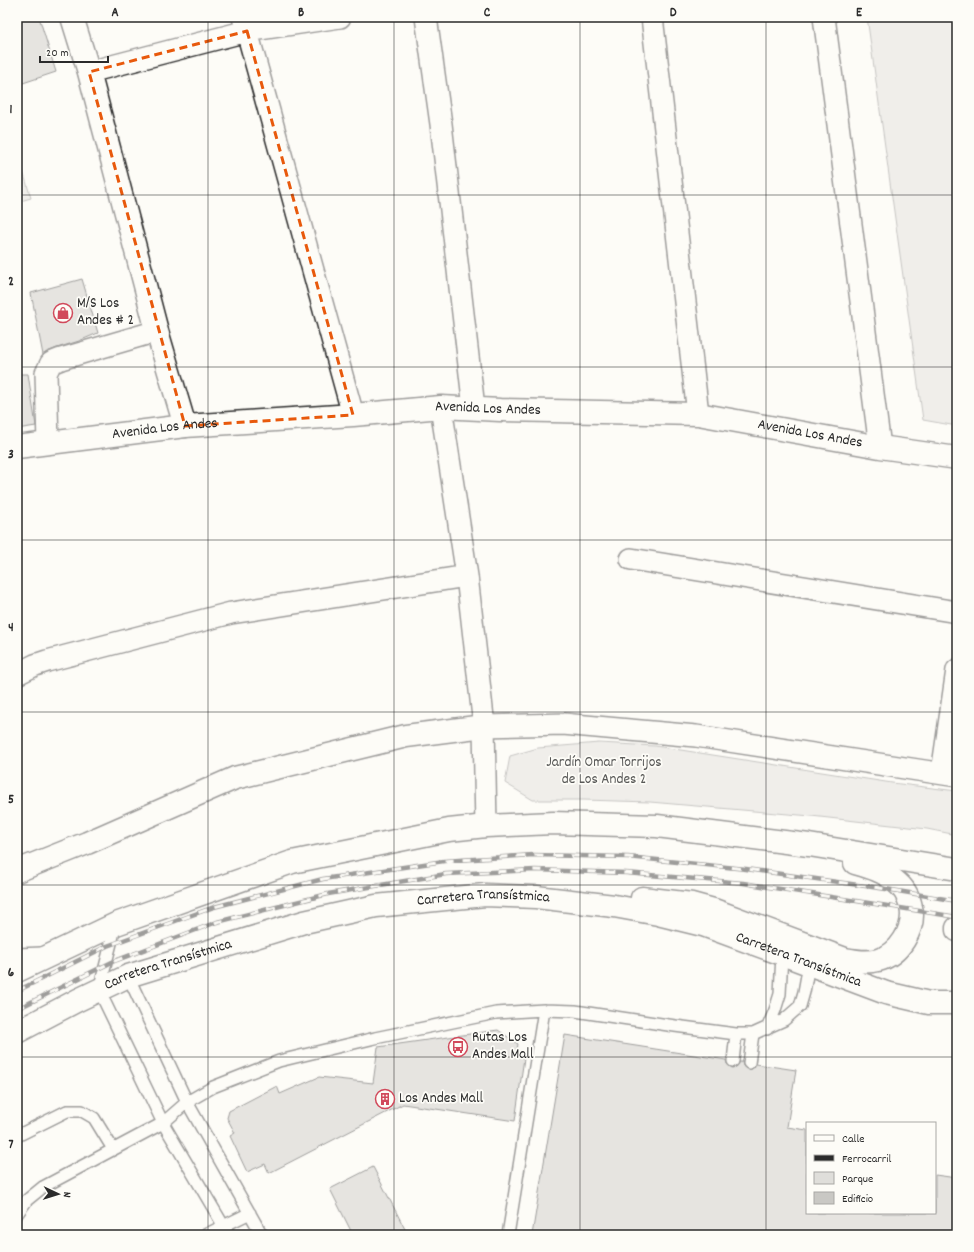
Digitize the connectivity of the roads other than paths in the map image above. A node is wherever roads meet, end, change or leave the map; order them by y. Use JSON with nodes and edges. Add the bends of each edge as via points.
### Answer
{"nodes":[{"id":1,"x":72,"y":17,"type":"edge"},
{"id":2,"x":340,"y":17,"type":"edge"},
{"id":3,"x":426,"y":17,"type":"edge"},
{"id":4,"x":652,"y":17,"type":"edge"},
{"id":5,"x":824,"y":17,"type":"edge"},
{"id":6,"x":245,"y":24,"type":"edge"},
{"id":7,"x":88,"y":72,"type":"junction"},
{"id":8,"x":157,"y":331,"type":"junction"},
{"id":9,"x":441,"y":407,"type":"junction"},
{"id":10,"x":474,"y":408,"type":"junction"},
{"id":11,"x":698,"y":414,"type":"junction"},
{"id":12,"x":354,"y":415,"type":"junction"},
{"id":13,"x":185,"y":426,"type":"junction"},
{"id":14,"x":48,"y":443,"type":"junction"},
{"id":15,"x":17,"y":447,"type":"edge"},
{"id":16,"x":880,"y":447,"type":"junction"},
{"id":17,"x":957,"y":458,"type":"edge"},
{"id":18,"x":631,"y":559,"type":"dead end"},
{"id":19,"x":467,"y":576,"type":"junction"},
{"id":20,"x":957,"y":612,"type":"edge"},
{"id":21,"x":957,"y":670,"type":"edge"},
{"id":22,"x":17,"y":674,"type":"edge"},
{"id":23,"x":484,"y":726,"type":"junction"},
{"id":24,"x":949,"y":774,"type":"edge"},
{"id":25,"x":486,"y":826,"type":"junction"},
{"id":26,"x":657,"y":826,"type":"junction"},
{"id":27,"x":957,"y":868,"type":"edge"},
{"id":28,"x":17,"y":872,"type":"edge"},
{"id":29,"x":545,"y":898,"type":"junction"},
{"id":30,"x":116,"y":924,"type":"junction"},
{"id":31,"x":57,"y":952,"type":"junction"},
{"id":32,"x":17,"y":954,"type":"edge"},
{"id":33,"x":782,"y":954,"type":"junction"},
{"id":34,"x":809,"y":964,"type":"junction"},
{"id":35,"x":17,"y":972,"type":"edge"},
{"id":36,"x":128,"y":976,"type":"junction"},
{"id":37,"x":99,"y":990,"type":"junction"},
{"id":38,"x":957,"y":1003,"type":"edge"},
{"id":39,"x":544,"y":1010,"type":"junction"},
{"id":40,"x":767,"y":1029,"type":"junction"},
{"id":41,"x":17,"y":1032,"type":"edge"},
{"id":42,"x":736,"y":1034,"type":"junction"},
{"id":43,"x":753,"y":1034,"type":"junction"},
{"id":44,"x":733,"y":1061,"type":"dead end"},
{"id":45,"x":749,"y":1063,"type":"dead end"},
{"id":46,"x":187,"y":1102,"type":"junction"},
{"id":47,"x":163,"y":1123,"type":"junction"},
{"id":48,"x":17,"y":1136,"type":"edge"},
{"id":49,"x":113,"y":1149,"type":"junction"},
{"id":50,"x":250,"y":1213,"type":"junction"},
{"id":51,"x":17,"y":1214,"type":"edge"},
{"id":52,"x":227,"y":1230,"type":"edge"},
{"id":53,"x":204,"y":1235,"type":"edge"},
{"id":54,"x":262,"y":1235,"type":"edge"},
{"id":55,"x":508,"y":1235,"type":"edge"}],
"edges":[{"from":1,"to":7,"type":"main road"},
{"from":2,"to":6,"type":"street"},
{"from":3,"to":10,"type":"street"},
{"from":4,"to":11,"type":"street"},
{"from":5,"to":16,"type":"street"},
{"from":6,"to":7,"type":"street"},
{"from":6,"to":12,"type":"street"},
{"from":7,"to":8,"type":"main road"},
{"from":8,"to":13,"type":"main road"},
{"from":8,"to":14,"type":"street","via":[[51,364],[46,372]]},
{"from":9,"to":10,"type":"main road","name":"Avenida Los Andes"},
{"from":9,"to":12,"type":"main road","name":"Avenida Los Andes"},
{"from":9,"to":19,"type":"street"},
{"from":10,"to":11,"type":"main road","name":"Avenida Los Andes"},
{"from":11,"to":16,"type":"main road","name":"Avenida Los Andes"},
{"from":12,"to":13,"type":"main road","name":"Avenida Los Andes"},
{"from":13,"to":14,"type":"main road","name":"Avenida Los Andes"},
{"from":14,"to":15,"type":"main road","name":"Avenida Los Andes"},
{"from":16,"to":17,"type":"main road","name":"Avenida Los Andes"},
{"from":18,"to":20,"type":"street"},
{"from":19,"to":22,"type":"street","via":[[231,613],[47,661]]},
{"from":19,"to":23,"type":"street"},
{"from":21,"to":24,"type":"street"},
{"from":23,"to":24,"type":"street","via":[[563,724],[696,736]]},
{"from":23,"to":25,"type":"street"},
{"from":23,"to":28,"type":"main road","via":[[406,736],[236,778]]},
{"from":25,"to":26,"type":"main road","via":[[553,823]]},
{"from":25,"to":30,"type":"main road","via":[[449,830],[292,862]]},
{"from":26,"to":27,"type":"main road","via":[[809,845]]},
{"from":26,"to":29,"type":"main road","via":[[856,864],[883,873],[903,889],[908,898],[911,921],[908,932],[902,944],[892,954],[879,960],[859,962],[692,904],[638,898]]},
{"from":29,"to":33,"type":"main road","name":"Carretera Transístmica","via":[[658,914],[703,925]]},
{"from":29,"to":36,"type":"main road","name":"Carretera Transístmica","via":[[486,895],[376,906],[304,922]]},
{"from":30,"to":31,"type":"main road"},
{"from":30,"to":37,"type":"lane"},
{"from":31,"to":32,"type":"lane"},
{"from":31,"to":35,"type":"main road"},
{"from":33,"to":34,"type":"main road","name":"Carretera Transístmica"},
{"from":33,"to":40,"type":"lane","via":[[780,994]]},
{"from":34,"to":38,"type":"main road","name":"Carretera Transístmica","via":[[886,993],[929,1003]]},
{"from":34,"to":40,"type":"lane","via":[[800,1006],[784,1020]]},
{"from":36,"to":37,"type":"main road","name":"Carretera Transístmica"},
{"from":36,"to":46,"type":"lane"},
{"from":37,"to":41,"type":"main road","name":"Carretera Transístmica"},
{"from":37,"to":47,"type":"lane"},
{"from":39,"to":42,"type":"lane"},
{"from":39,"to":46,"type":"lane","via":[[496,1013],[279,1061],[213,1087]]},
{"from":39,"to":55,"type":"lane"},
{"from":40,"to":43,"type":"lane"},
{"from":42,"to":43,"type":"lane"},
{"from":42,"to":44,"type":"lane"},
{"from":43,"to":45,"type":"lane"},
{"from":46,"to":47,"type":"lane"},
{"from":46,"to":50,"type":"lane"},
{"from":47,"to":49,"type":"lane"},
{"from":47,"to":52,"type":"lane"},
{"from":48,"to":49,"type":"lane","via":[[67,1111],[82,1111],[94,1118]]},
{"from":49,"to":51,"type":"lane","via":[[43,1187],[27,1200]]},
{"from":50,"to":52,"type":"lane"},
{"from":50,"to":54,"type":"lane"},
{"from":52,"to":53,"type":"lane"}]}
